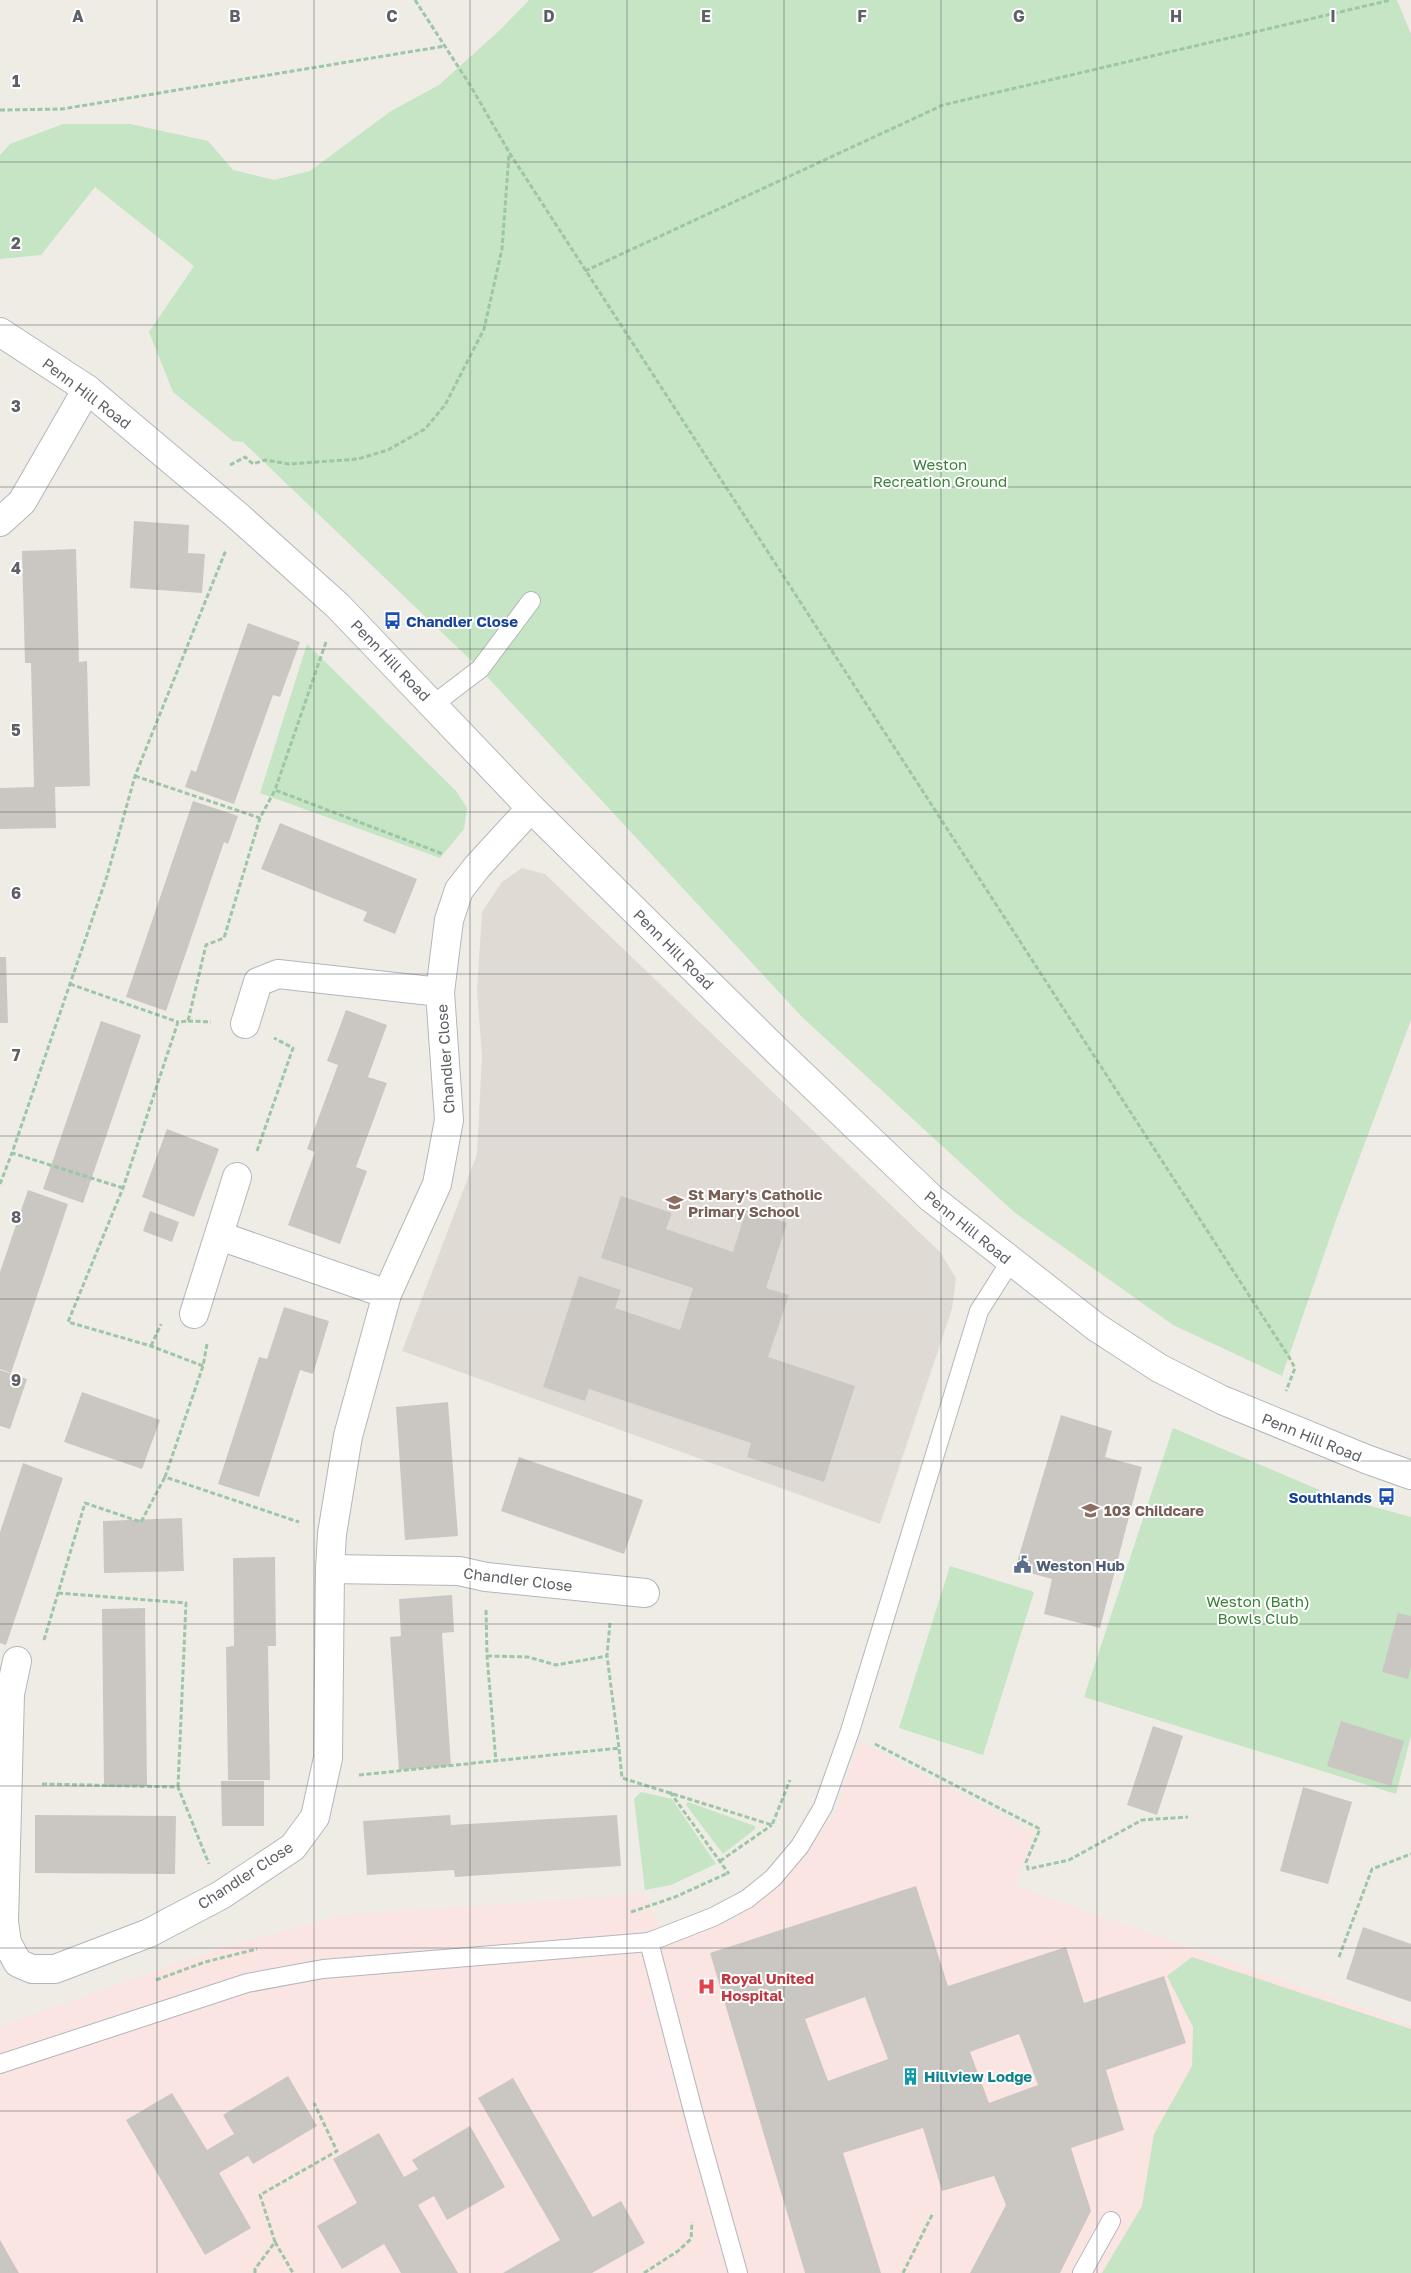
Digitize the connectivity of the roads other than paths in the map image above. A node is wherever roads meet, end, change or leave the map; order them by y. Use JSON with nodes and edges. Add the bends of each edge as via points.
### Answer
{"nodes":[{"id":1,"x":0,"y":332,"type":"edge"},
{"id":2,"x":87,"y":389,"type":"junction"},
{"id":3,"x":0,"y":522,"type":"edge"},
{"id":4,"x":531,"y":601,"type":"dead end"},
{"id":5,"x":434,"y":704,"type":"junction"},
{"id":6,"x":532,"y":808,"type":"junction"},
{"id":7,"x":440,"y":992,"type":"junction"},
{"id":8,"x":245,"y":1024,"type":"road end"},
{"id":9,"x":238,"y":1177,"type":"road end"},
{"id":10,"x":220,"y":1236,"type":"junction"},
{"id":11,"x":1010,"y":1262,"type":"junction"},
{"id":12,"x":386,"y":1294,"type":"junction"},
{"id":13,"x":194,"y":1314,"type":"road end"},
{"id":14,"x":1411,"y":1474,"type":"edge"},
{"id":15,"x":330,"y":1569,"type":"junction"},
{"id":16,"x":645,"y":1593,"type":"dead end"},
{"id":17,"x":17,"y":1661,"type":"road end"},
{"id":18,"x":649,"y":1942,"type":"junction"},
{"id":19,"x":9,"y":1968,"type":"edge"},
{"id":20,"x":0,"y":2064,"type":"edge"},
{"id":21,"x":1111,"y":2221,"type":"dead end"},
{"id":22,"x":734,"y":2272,"type":"edge"},
{"id":23,"x":1082,"y":2273,"type":"edge"}],
"edges":[{"from":1,"to":2,"type":"street","name":"Penn Hill Road"},
{"from":2,"to":3,"type":"street","via":[[22,502]]},
{"from":2,"to":5,"type":"street","name":"Penn Hill Road","via":[[239,517],[338,606]]},
{"from":4,"to":5,"type":"lane","via":[[480,669]]},
{"from":5,"to":6,"type":"street","name":"Penn Hill Road"},
{"from":6,"to":7,"type":"street","name":"Chandler Close","via":[[459,890],[449,920]]},
{"from":6,"to":11,"type":"street","name":"Penn Hill Road","via":[[776,1050],[917,1184]]},
{"from":7,"to":8,"type":"street","name":"Chandler Close","via":[[278,974],[258,982]]},
{"from":7,"to":12,"type":"street","name":"Chandler Close","via":[[449,1120],[437,1184]]},
{"from":9,"to":10,"type":"street"},
{"from":10,"to":12,"type":"street"},
{"from":10,"to":13,"type":"street"},
{"from":11,"to":14,"type":"street","name":"Penn Hill Road","via":[[1096,1327],[1159,1368],[1230,1404]]},
{"from":11,"to":18,"type":"lane","via":[[980,1311],[850,1731],[823,1807],[800,1846],[773,1878],[747,1899],[714,1917]]},
{"from":12,"to":15,"type":"street","name":"Chandler Close","via":[[348,1436],[332,1534]]},
{"from":15,"to":16,"type":"street","name":"Chandler Close","via":[[459,1571],[486,1577]]},
{"from":15,"to":19,"type":"street","name":"Chandler Close","via":[[328,1758],[315,1817],[292,1847],[221,1895],[149,1933],[55,1968]]},
{"from":17,"to":19,"type":"street","name":"Chandler Close","via":[[10,1694],[4,1922]]},
{"from":18,"to":20,"type":"lane","via":[[323,1969],[247,1983]]},
{"from":18,"to":22,"type":"lane"},
{"from":21,"to":23,"type":"lane"}]}
